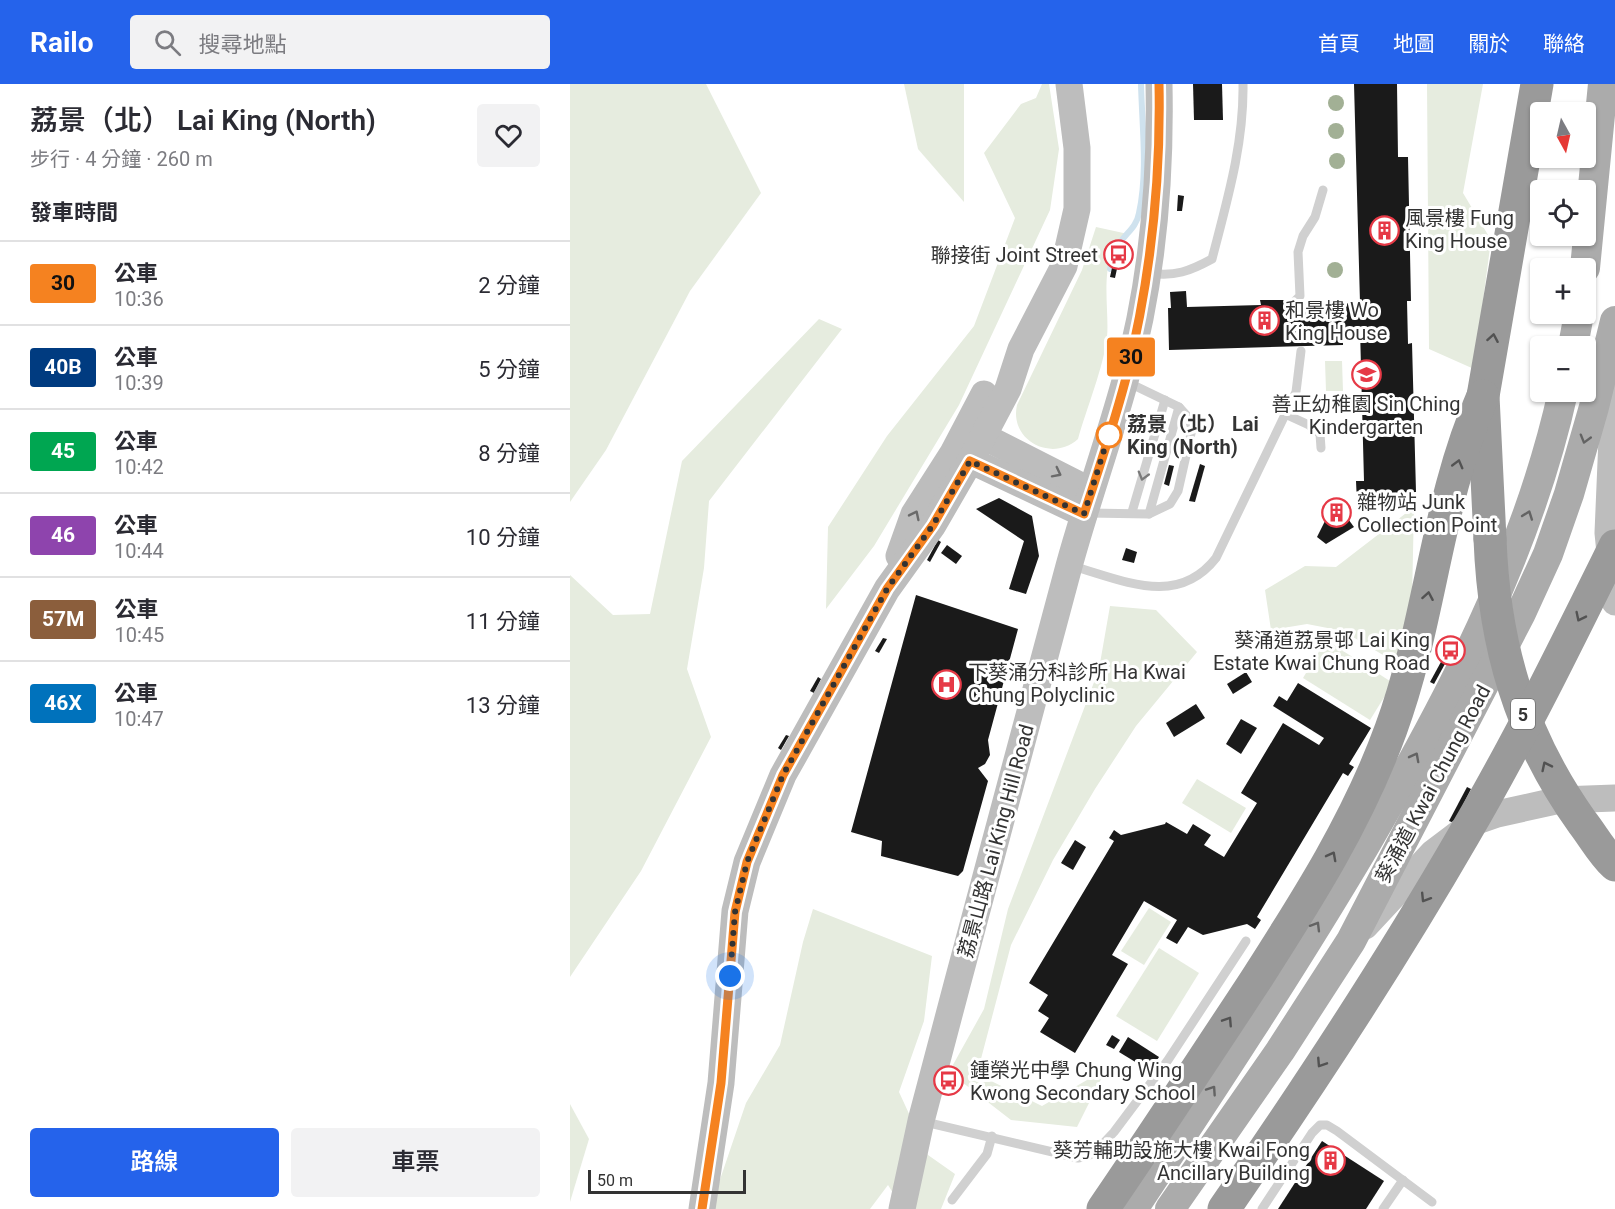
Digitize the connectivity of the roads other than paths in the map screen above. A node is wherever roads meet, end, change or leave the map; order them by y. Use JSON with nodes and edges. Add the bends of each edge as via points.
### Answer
{"nodes":[{"id":1,"x":1069,"y":84,"type":"edge"},
{"id":2,"x":1159,"y":84,"type":"edge"},
{"id":3,"x":1243,"y":84,"type":"edge"},
{"id":4,"x":1537,"y":84,"type":"edge"},
{"id":5,"x":1603,"y":84,"type":"edge"},
{"id":6,"x":1323,"y":190,"type":"dead end"},
{"id":7,"x":1586,"y":258,"type":"edge"},
{"id":8,"x":1147,"y":273,"type":"junction"},
{"id":9,"x":1300,"y":296,"type":"junction"},
{"id":10,"x":1292,"y":304,"type":"dead end"},
{"id":11,"x":1308,"y":304,"type":"dead end"},
{"id":12,"x":1615,"y":321,"type":"edge"},
{"id":13,"x":1301,"y":348,"type":"dead end"},
{"id":14,"x":1615,"y":368,"type":"edge"},
{"id":15,"x":1125,"y":381,"type":"junction"},
{"id":16,"x":1483,"y":396,"type":"junction"},
{"id":17,"x":1165,"y":400,"type":"junction"},
{"id":18,"x":1560,"y":402,"type":"edge"},
{"id":19,"x":1179,"y":407,"type":"junction"},
{"id":20,"x":1285,"y":414,"type":"junction"},
{"id":21,"x":975,"y":432,"type":"junction"},
{"id":22,"x":1321,"y":448,"type":"dead end"},
{"id":23,"x":962,"y":457,"type":"junction"},
{"id":24,"x":1088,"y":502,"type":"junction"},
{"id":25,"x":1132,"y":512,"type":"junction"},
{"id":26,"x":1149,"y":514,"type":"junction"},
{"id":27,"x":1615,"y":546,"type":"edge"},
{"id":28,"x":1069,"y":565,"type":"junction"},
{"id":29,"x":1615,"y":602,"type":"edge"},
{"id":30,"x":1615,"y":798,"type":"edge"},
{"id":31,"x":1615,"y":866,"type":"edge"},
{"id":32,"x":1246,"y":941,"type":"dead end"},
{"id":33,"x":1351,"y":941,"type":"junction"},
{"id":34,"x":921,"y":1121,"type":"junction"},
{"id":35,"x":992,"y":1136,"type":"junction"},
{"id":36,"x":908,"y":1174,"type":"junction"},
{"id":37,"x":1403,"y":1180,"type":"junction"},
{"id":38,"x":952,"y":1200,"type":"dead end"},
{"id":39,"x":1432,"y":1202,"type":"dead end"},
{"id":40,"x":702,"y":1209,"type":"edge"},
{"id":41,"x":896,"y":1209,"type":"edge"},
{"id":42,"x":902,"y":1209,"type":"edge"},
{"id":43,"x":1103,"y":1209,"type":"edge"},
{"id":44,"x":1133,"y":1209,"type":"edge"},
{"id":45,"x":1170,"y":1209,"type":"edge"},
{"id":46,"x":1224,"y":1209,"type":"edge"},
{"id":47,"x":1262,"y":1209,"type":"edge"},
{"id":48,"x":1383,"y":1209,"type":"edge"}],
"edges":[{"from":1,"to":21,"type":"main road","via":[[1077,148],[1077,209],[1064,266],[1021,350],[992,380]]},
{"from":2,"to":8,"type":"main road","name":"荔景山路 Lai King Hill Road","via":[[1160,165]]},
{"from":3,"to":8,"type":"lane","via":[[1244,112],[1233,178],[1212,259],[1186,273]]},
{"from":16,"to":4,"type":"highway","number":"5","one_way":true},
{"from":5,"to":7,"type":"main road"},
{"from":6,"to":9,"type":"lane","via":[[1298,252]]},
{"from":8,"to":15,"type":"main road","name":"荔景山路 Lai King Hill Road"},
{"from":9,"to":10,"type":"lane"},
{"from":9,"to":11,"type":"lane"},
{"from":12,"to":33,"type":"main road","name":"葵涌道 Kwai Chung Road","one_way":true,"via":[[1594,407],[1548,554],[1468,719]]},
{"from":13,"to":20,"type":"lane","via":[[1296,392]]},
{"from":14,"to":29,"type":"main road","via":[[1608,533]]},
{"from":15,"to":17,"type":"lane"},
{"from":15,"to":24,"type":"main road","name":"荔景山路 Lai King Hill Road"},
{"from":31,"to":16,"type":"highway","number":"5","one_way":true,"bridge":true,"via":[[1555,784],[1528,729],[1506,663],[1492,594]]},
{"from":43,"to":16,"type":"highway","one_way":true,"via":[[1319,882],[1364,795],[1392,728],[1424,616],[1438,541],[1466,435]]},
{"from":17,"to":19,"type":"lane"},
{"from":17,"to":25,"type":"lane","one_way":true},
{"from":44,"to":18,"type":"main road","name":"葵涌道 Kwai Chung Road","one_way":true,"via":[[1250,1034],[1330,903],[1458,676],[1508,570],[1540,482]]},
{"from":19,"to":26,"type":"lane"},
{"from":19,"to":26,"type":"lane","via":[[1189,418],[1192,429],[1178,491],[1170,504]]},
{"from":20,"to":22,"type":"lane","via":[[1320,434]]},
{"from":20,"to":28,"type":"lane","via":[[1216,558],[1197,578],[1165,588]]},
{"from":21,"to":23,"type":"main road"},
{"from":21,"to":24,"type":"main road","one_way":true},
{"from":23,"to":24,"type":"main road"},
{"from":23,"to":40,"type":"main road","via":[[933,525],[887,589],[783,775],[747,862],[735,912],[721,1083]]},
{"from":24,"to":25,"type":"lane"},
{"from":24,"to":28,"type":"main road","name":"荔景山路 Lai King Hill Road"},
{"from":25,"to":26,"type":"lane"},
{"from":27,"to":46,"type":"highway","one_way":true,"bridge":true,"via":[[1464,835],[1374,982]]},
{"from":28,"to":34,"type":"main road","name":"荔景山路 Lai King Hill Road"},
{"from":30,"to":33,"type":"main road","via":[[1560,800],[1474,822],[1433,854]]},
{"from":32,"to":35,"type":"lane","via":[[1168,1060],[1097,1150],[1078,1158]]},
{"from":33,"to":45,"type":"main road","name":"葵涌道 Kwai Chung Road"},
{"from":34,"to":35,"type":"lane"},
{"from":34,"to":36,"type":"main road","name":"荔景山路 Lai King Hill Road"},
{"from":35,"to":38,"type":"lane","via":[[987,1154]]},
{"from":36,"to":41,"type":"main road"},
{"from":36,"to":42,"type":"main road"},
{"from":37,"to":39,"type":"lane"},
{"from":37,"to":47,"type":"lane","via":[[1337,1131],[1320,1125]]},
{"from":37,"to":48,"type":"lane"}]}
